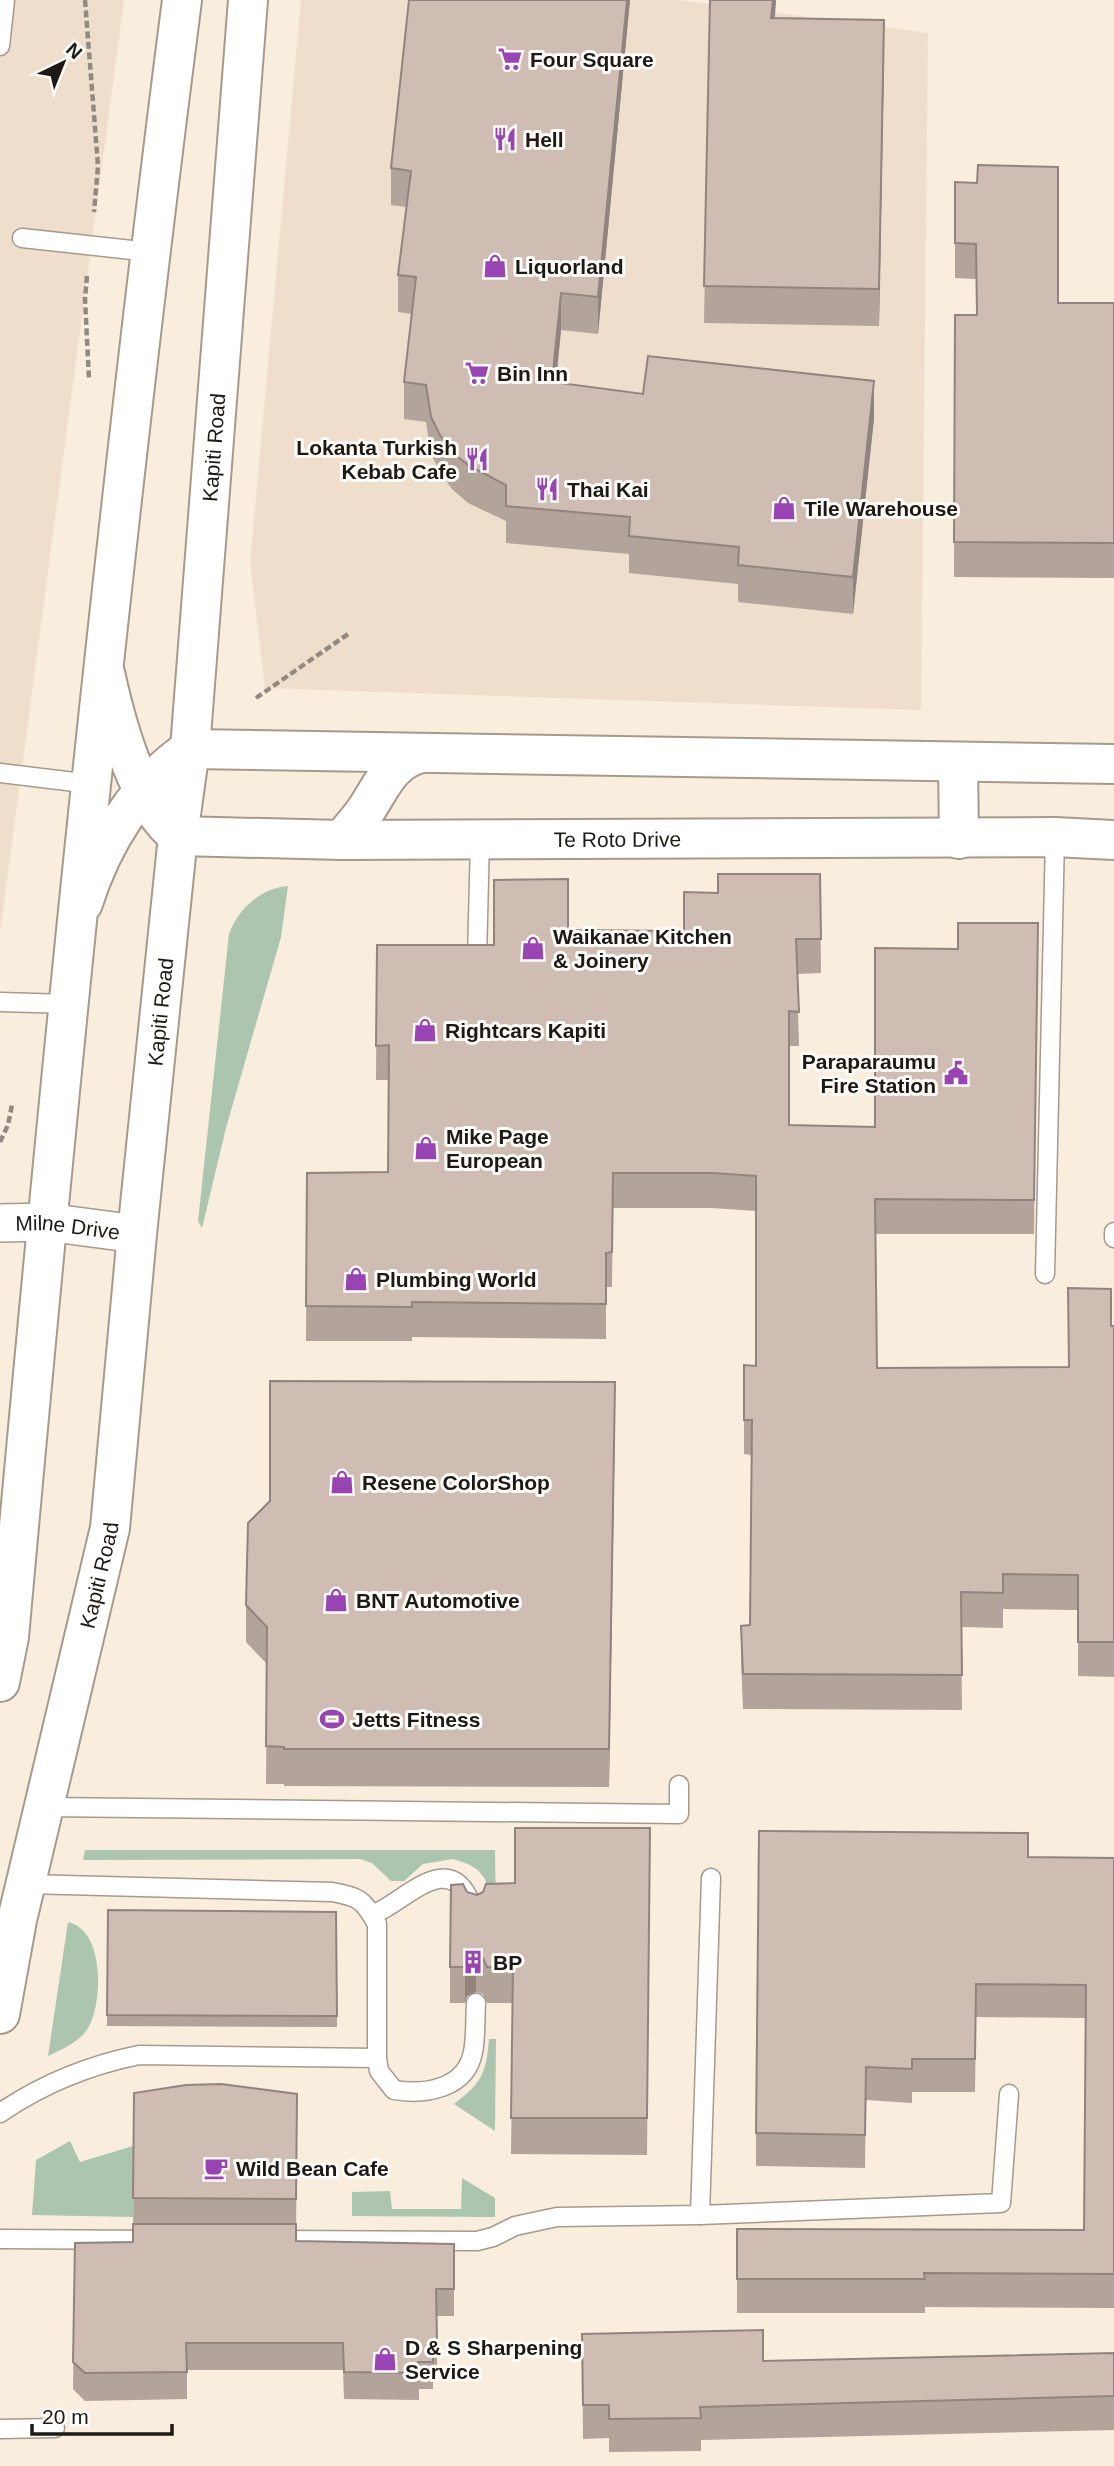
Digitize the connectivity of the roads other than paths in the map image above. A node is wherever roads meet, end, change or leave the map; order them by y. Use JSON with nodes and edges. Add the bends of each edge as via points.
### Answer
{"nodes":[{"id":1,"x":5,"y":0,"type":"edge"},
{"id":2,"x":182,"y":0,"type":"edge"},
{"id":3,"x":248,"y":0,"type":"edge"},
{"id":4,"x":0,"y":46,"type":"edge"},
{"id":5,"x":22,"y":238,"type":"dead end"},
{"id":6,"x":150,"y":252,"type":"junction"},
{"id":7,"x":103,"y":662,"type":"junction"},
{"id":8,"x":190,"y":749,"type":"junction"},
{"id":9,"x":421,"y":753,"type":"junction"},
{"id":10,"x":958,"y":762,"type":"junction"},
{"id":11,"x":1114,"y":764,"type":"edge"},
{"id":12,"x":0,"y":773,"type":"edge"},
{"id":13,"x":91,"y":783,"type":"junction"},
{"id":14,"x":143,"y":791,"type":"junction"},
{"id":15,"x":178,"y":836,"type":"junction"},
{"id":16,"x":1055,"y":837,"type":"junction"},
{"id":17,"x":480,"y":839,"type":"junction"},
{"id":18,"x":959,"y":839,"type":"junction"},
{"id":19,"x":342,"y":840,"type":"junction"},
{"id":20,"x":1114,"y":840,"type":"edge"},
{"id":21,"x":79,"y":918,"type":"junction"},
{"id":22,"x":477,"y":958,"type":"edge"},
{"id":23,"x":0,"y":1002,"type":"edge"},
{"id":24,"x":68,"y":1004,"type":"junction"},
{"id":25,"x":46,"y":1222,"type":"junction"},
{"id":26,"x":0,"y":1223,"type":"edge"},
{"id":27,"x":1114,"y":1231,"type":"edge"},
{"id":28,"x":137,"y":1234,"type":"junction"},
{"id":29,"x":1114,"y":1238,"type":"edge"},
{"id":30,"x":1045,"y":1274,"type":"dead end"},
{"id":31,"x":0,"y":1682,"type":"edge"},
{"id":32,"x":679,"y":1785,"type":"dead end"},
{"id":33,"x":43,"y":1807,"type":"junction"},
{"id":34,"x":711,"y":1878,"type":"dead end"},
{"id":35,"x":26,"y":1884,"type":"junction"},
{"id":36,"x":372,"y":1915,"type":"junction"},
{"id":37,"x":475,"y":1920,"type":"edge"},
{"id":38,"x":476,"y":2003,"type":"dead end"},
{"id":39,"x":0,"y":2014,"type":"edge"},
{"id":40,"x":377,"y":2058,"type":"junction"},
{"id":41,"x":1009,"y":2094,"type":"dead end"},
{"id":42,"x":0,"y":2113,"type":"edge"},
{"id":43,"x":700,"y":2215,"type":"junction"},
{"id":44,"x":0,"y":2239,"type":"edge"},
{"id":45,"x":177,"y":2240,"type":"edge"},
{"id":46,"x":259,"y":2240,"type":"edge"},
{"id":47,"x":55,"y":2428,"type":"dead end"},
{"id":48,"x":0,"y":2429,"type":"edge"}],
"edges":[{"from":1,"to":4,"type":"lane"},
{"from":2,"to":6,"type":"main road"},
{"from":3,"to":8,"type":"main road","name":"Kapiti Road"},
{"from":5,"to":6,"type":"lane"},
{"from":6,"to":7,"type":"main road"},
{"from":7,"to":13,"type":"main road"},
{"from":7,"to":14,"type":"main road","via":[[115,720]]},
{"from":8,"to":9,"type":"main road"},
{"from":8,"to":14,"type":"main road"},
{"from":8,"to":15,"type":"main road","name":"Kapiti Road"},
{"from":9,"to":10,"type":"main road"},
{"from":9,"to":19,"type":"main road","via":[[389,771]]},
{"from":10,"to":11,"type":"main road"},
{"from":10,"to":18,"type":"main road"},
{"from":12,"to":13,"type":"lane"},
{"from":13,"to":21,"type":"main road"},
{"from":14,"to":15,"type":"main road"},
{"from":14,"to":21,"type":"main road","via":[[92,873]]},
{"from":15,"to":19,"type":"main road","name":"Te Roto Drive"},
{"from":15,"to":28,"type":"main road","name":"Kapiti Road"},
{"from":16,"to":18,"type":"main road","name":"Te Roto Drive"},
{"from":16,"to":20,"type":"main road","name":"Te Roto Drive"},
{"from":16,"to":30,"type":"lane"},
{"from":17,"to":18,"type":"main road","name":"Te Roto Drive"},
{"from":17,"to":19,"type":"main road","name":"Te Roto Drive"},
{"from":17,"to":22,"type":"lane"},
{"from":21,"to":24,"type":"main road"},
{"from":23,"to":24,"type":"lane"},
{"from":24,"to":25,"type":"main road"},
{"from":25,"to":26,"type":"street","name":"Milne Drive"},
{"from":25,"to":28,"type":"street","name":"Milne Drive"},
{"from":25,"to":31,"type":"main road","via":[[9,1636]]},
{"from":27,"to":29,"type":"lane"},
{"from":28,"to":33,"type":"main road","name":"Kapiti Road","via":[[110,1528]]},
{"from":32,"to":33,"type":"lane","via":[[679,1814]]},
{"from":33,"to":35,"type":"main road","name":"Kapiti Road"},
{"from":34,"to":43,"type":"lane"},
{"from":35,"to":36,"type":"lane","via":[[332,1892],[357,1897]]},
{"from":35,"to":39,"type":"main road","name":"Kapiti Road"},
{"from":36,"to":37,"type":"lane","via":[[420,1885],[448,1878],[468,1896]]},
{"from":36,"to":40,"type":"lane","via":[[377,1924]]},
{"from":38,"to":40,"type":"lane","via":[[473,2054],[449,2086],[430,2092],[394,2090],[379,2071]]},
{"from":40,"to":42,"type":"lane","via":[[139,2055],[113,2060],[50,2085]]},
{"from":41,"to":43,"type":"lane","via":[[1001,2203]]},
{"from":43,"to":46,"type":"lane","via":[[557,2217],[477,2241]]},
{"from":44,"to":45,"type":"lane"},
{"from":47,"to":48,"type":"lane"}]}
